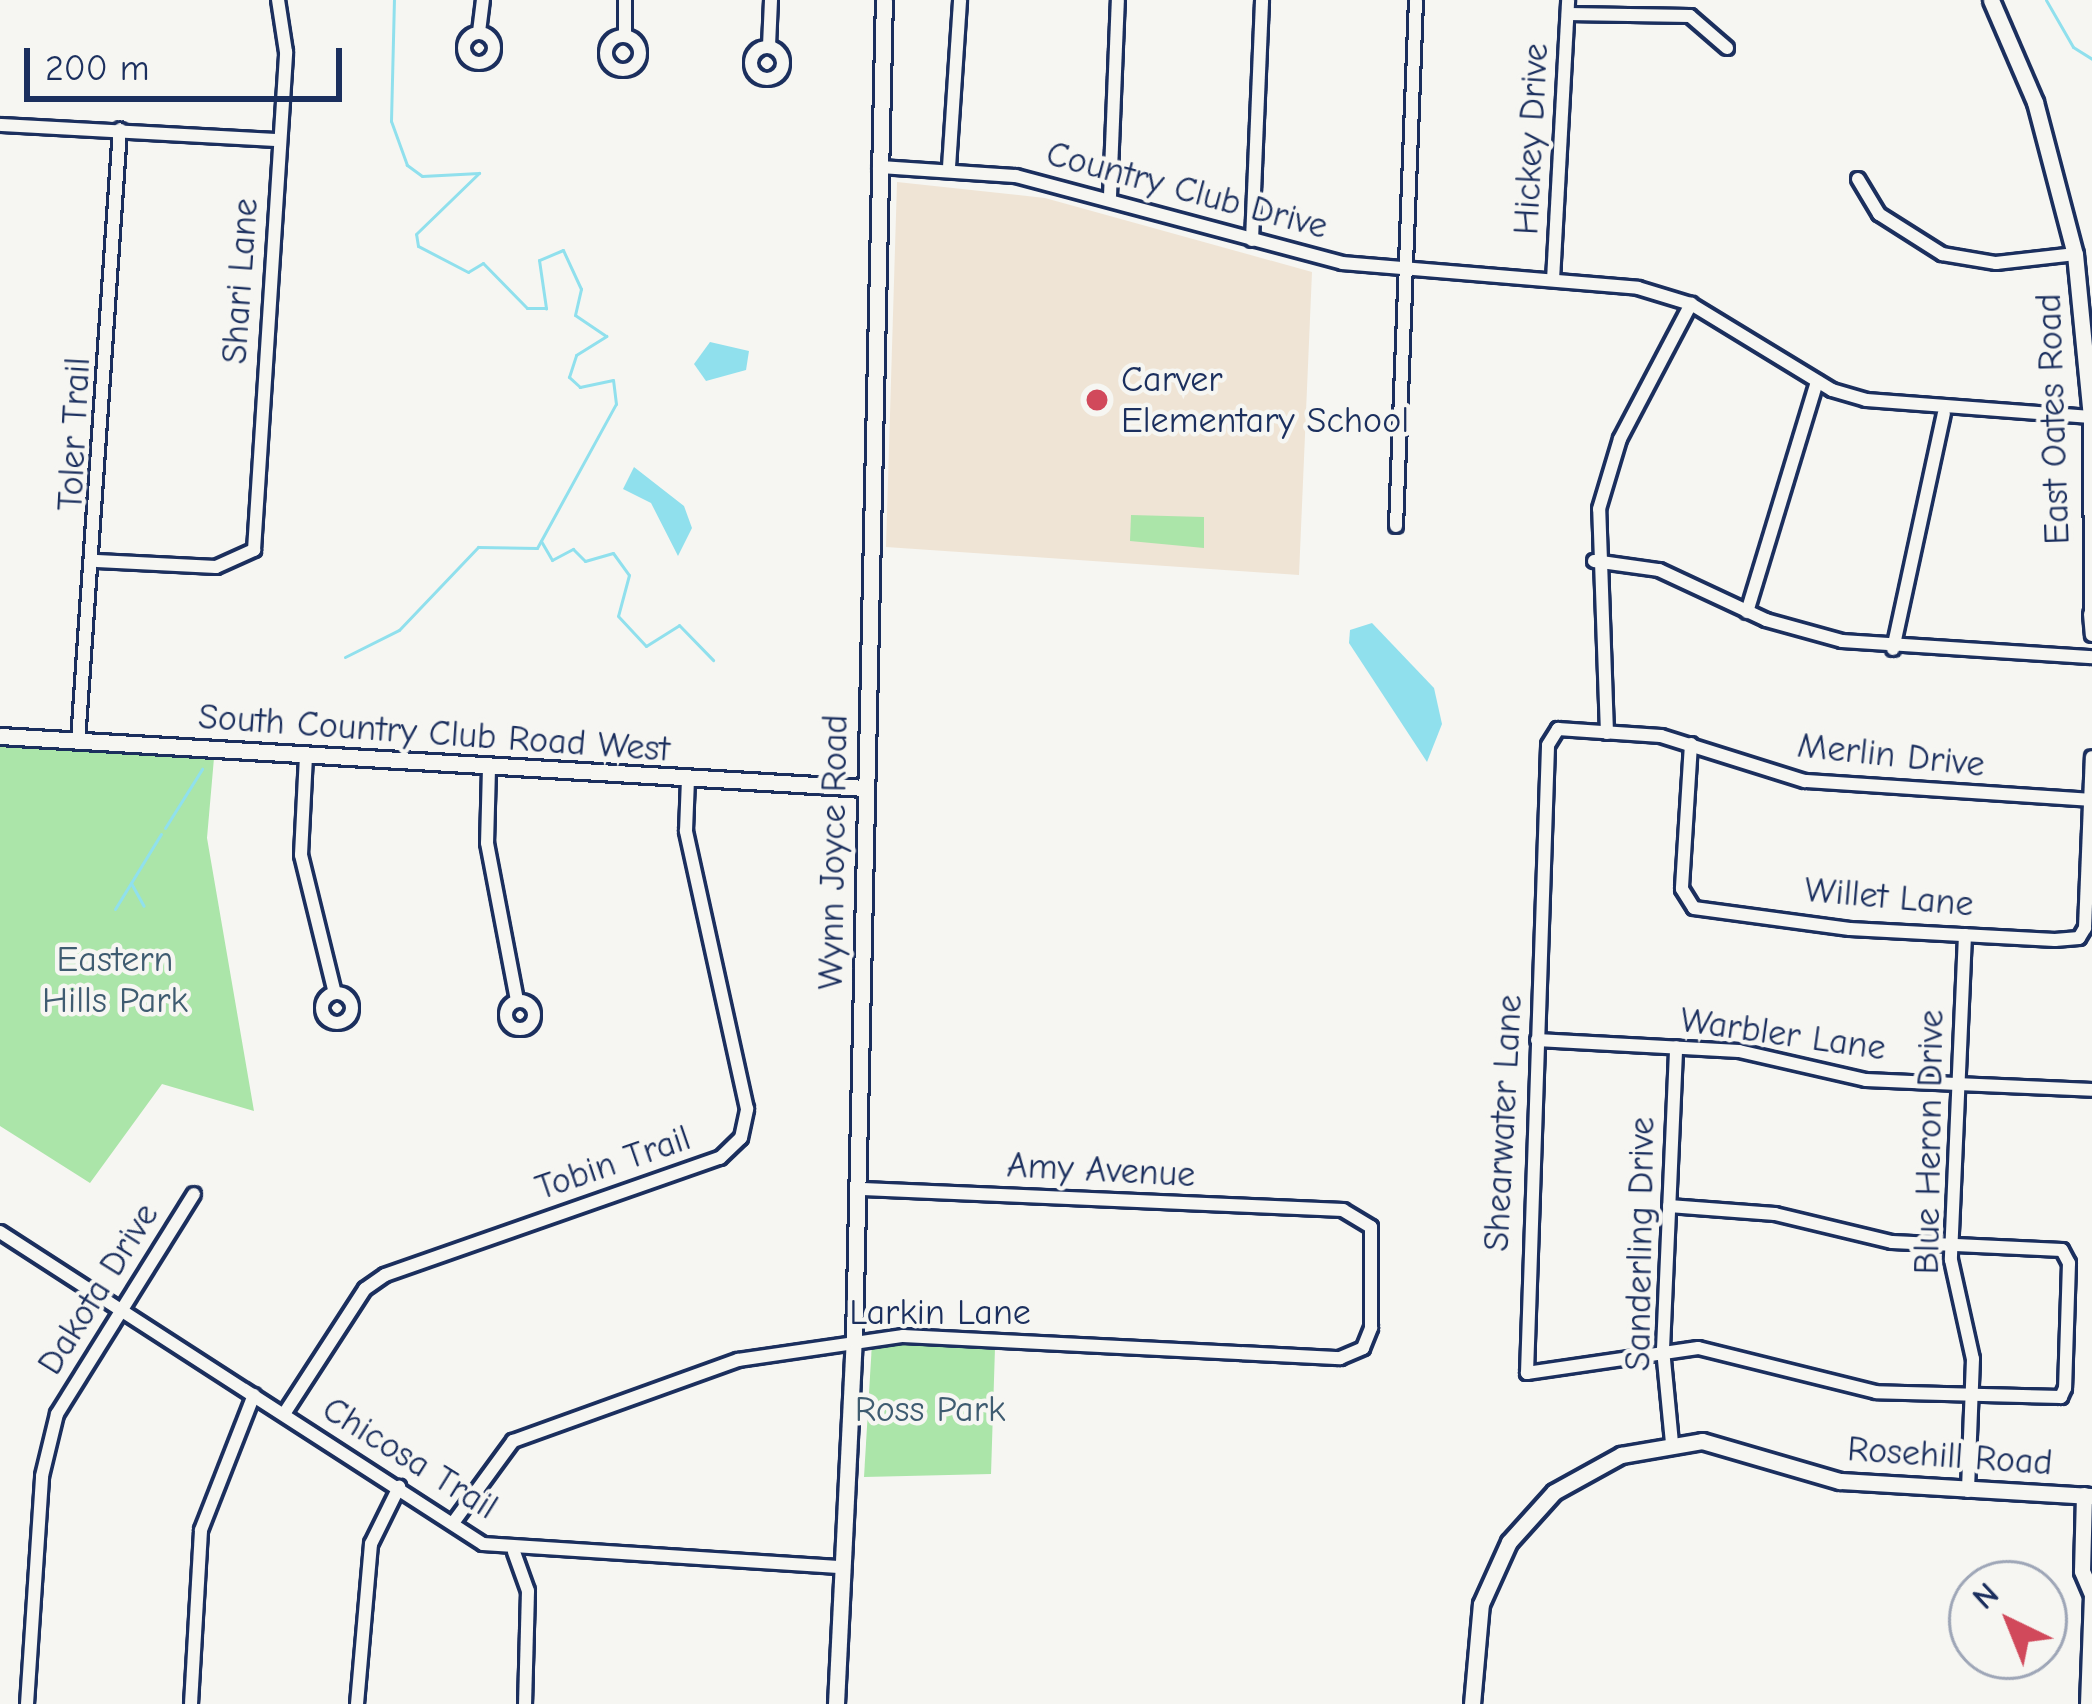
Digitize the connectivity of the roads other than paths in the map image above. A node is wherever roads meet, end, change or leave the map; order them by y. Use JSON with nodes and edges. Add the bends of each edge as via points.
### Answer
{"nodes":[{"id":1,"x":278,"y":0,"type":"edge"},
{"id":2,"x":483,"y":0,"type":"edge"},
{"id":3,"x":625,"y":0,"type":"edge"},
{"id":4,"x":771,"y":0,"type":"edge"},
{"id":5,"x":884,"y":0,"type":"edge"},
{"id":6,"x":960,"y":0,"type":"edge"},
{"id":7,"x":1118,"y":0,"type":"edge"},
{"id":8,"x":1262,"y":0,"type":"edge"},
{"id":9,"x":1416,"y":0,"type":"edge"},
{"id":10,"x":1991,"y":0,"type":"edge"},
{"id":11,"x":1568,"y":7,"type":"edge"},
{"id":12,"x":479,"y":32,"type":"dead end"},
{"id":13,"x":625,"y":36,"type":"dead end"},
{"id":14,"x":769,"y":46,"type":"dead end"},
{"id":15,"x":1727,"y":48,"type":"dead end"},
{"id":16,"x":0,"y":124,"type":"edge"},
{"id":17,"x":120,"y":129,"type":"junction"},
{"id":18,"x":279,"y":140,"type":"junction"},
{"id":19,"x":879,"y":167,"type":"junction"},
{"id":20,"x":950,"y":167,"type":"junction"},
{"id":21,"x":1858,"y":179,"type":"dead end"},
{"id":22,"x":1110,"y":196,"type":"junction"},
{"id":23,"x":1252,"y":240,"type":"junction"},
{"id":24,"x":2075,"y":254,"type":"junction"},
{"id":25,"x":1406,"y":271,"type":"junction"},
{"id":26,"x":1553,"y":280,"type":"junction"},
{"id":27,"x":1691,"y":304,"type":"junction"},
{"id":28,"x":1817,"y":381,"type":"junction"},
{"id":29,"x":1944,"y":413,"type":"junction"},
{"id":30,"x":2091,"y":417,"type":"edge"},
{"id":31,"x":1396,"y":526,"type":"dead end"},
{"id":32,"x":97,"y":561,"type":"junction"},
{"id":33,"x":1594,"y":561,"type":"junction"},
{"id":34,"x":1747,"y":613,"type":"junction"},
{"id":35,"x":2091,"y":614,"type":"edge"},
{"id":36,"x":2092,"y":634,"type":"edge"},
{"id":37,"x":1893,"y":649,"type":"junction"},
{"id":38,"x":2092,"y":657,"type":"edge"},
{"id":39,"x":1607,"y":734,"type":"junction"},
{"id":40,"x":0,"y":736,"type":"edge"},
{"id":41,"x":1553,"y":737,"type":"joint"},
{"id":42,"x":78,"y":741,"type":"junction"},
{"id":43,"x":1691,"y":744,"type":"junction"},
{"id":44,"x":306,"y":756,"type":"junction"},
{"id":45,"x":2092,"y":757,"type":"edge"},
{"id":46,"x":489,"y":768,"type":"junction"},
{"id":47,"x":688,"y":779,"type":"junction"},
{"id":48,"x":864,"y":788,"type":"junction"},
{"id":49,"x":2090,"y":800,"type":"edge"},
{"id":50,"x":1965,"y":935,"type":"junction"},
{"id":51,"x":335,"y":993,"type":"dead end"},
{"id":52,"x":517,"y":1001,"type":"dead end"},
{"id":53,"x":1537,"y":1040,"type":"junction"},
{"id":54,"x":1676,"y":1047,"type":"junction"},
{"id":55,"x":1960,"y":1084,"type":"junction"},
{"id":56,"x":2092,"y":1090,"type":"edge"},
{"id":57,"x":857,"y":1189,"type":"junction"},
{"id":58,"x":194,"y":1194,"type":"dead end"},
{"id":59,"x":1669,"y":1206,"type":"junction"},
{"id":60,"x":0,"y":1232,"type":"edge"},
{"id":61,"x":1952,"y":1246,"type":"junction"},
{"id":62,"x":119,"y":1308,"type":"junction"},
{"id":63,"x":854,"y":1339,"type":"junction"},
{"id":64,"x":1663,"y":1349,"type":"junction"},
{"id":65,"x":1340,"y":1358,"type":"joint"},
{"id":66,"x":1973,"y":1394,"type":"junction"},
{"id":67,"x":254,"y":1395,"type":"junction"},
{"id":68,"x":284,"y":1414,"type":"junction"},
{"id":69,"x":1672,"y":1443,"type":"junction"},
{"id":70,"x":399,"y":1487,"type":"junction"},
{"id":71,"x":1968,"y":1491,"type":"junction"},
{"id":72,"x":2088,"y":1496,"type":"edge"},
{"id":73,"x":453,"y":1522,"type":"junction"},
{"id":74,"x":514,"y":1552,"type":"junction"},
{"id":75,"x":842,"y":1567,"type":"junction"},
{"id":76,"x":2092,"y":1595,"type":"edge"},
{"id":77,"x":27,"y":1704,"type":"edge"},
{"id":78,"x":191,"y":1704,"type":"edge"},
{"id":79,"x":357,"y":1704,"type":"edge"},
{"id":80,"x":525,"y":1704,"type":"edge"},
{"id":81,"x":836,"y":1704,"type":"edge"},
{"id":82,"x":1472,"y":1704,"type":"edge"},
{"id":83,"x":2088,"y":1704,"type":"edge"}],
"edges":[{"from":1,"to":18,"type":"street","name":"Shari Lane","via":[[286,12]]},
{"from":2,"to":12,"type":"street"},
{"from":3,"to":13,"type":"street"},
{"from":4,"to":14,"type":"street"},
{"from":5,"to":19,"type":"street","name":"Wynn Joyce Road"},
{"from":6,"to":20,"type":"street"},
{"from":7,"to":22,"type":"street"},
{"from":8,"to":23,"type":"street"},
{"from":9,"to":25,"type":"street"},
{"from":10,"to":24,"type":"street","name":"East Oates Road","via":[[2035,102]]},
{"from":11,"to":15,"type":"street","via":[[1690,16]]},
{"from":11,"to":26,"type":"street","name":"Hickey Drive"},
{"from":16,"to":17,"type":"street"},
{"from":17,"to":18,"type":"street"},
{"from":17,"to":32,"type":"street","name":"Toler Trail"},
{"from":18,"to":32,"type":"street","name":"Shari Lane","via":[[254,550],[241,563]]},
{"from":19,"to":20,"type":"street","name":"Country Club Drive"},
{"from":19,"to":48,"type":"street","name":"Wynn Joyce Road"},
{"from":20,"to":22,"type":"street","name":"Country Club Drive"},
{"from":21,"to":24,"type":"street","via":[[1879,214],[1942,254],[1996,263]]},
{"from":22,"to":23,"type":"street","name":"Country Club Drive"},
{"from":23,"to":25,"type":"street","name":"Country Club Drive"},
{"from":24,"to":30,"type":"street","name":"East Oates Road"},
{"from":25,"to":26,"type":"street","name":"Country Club Drive"},
{"from":25,"to":31,"type":"street"},
{"from":26,"to":27,"type":"street","name":"Country Club Drive"},
{"from":27,"to":28,"type":"street"},
{"from":27,"to":33,"type":"street","via":[[1611,463]]},
{"from":28,"to":29,"type":"street"},
{"from":28,"to":34,"type":"street"},
{"from":29,"to":30,"type":"street"},
{"from":29,"to":37,"type":"street"},
{"from":30,"to":35,"type":"street","name":"East Oates Road"},
{"from":32,"to":42,"type":"street","name":"Toler Trail"},
{"from":33,"to":34,"type":"street","via":[[1659,569]]},
{"from":33,"to":39,"type":"street"},
{"from":34,"to":37,"type":"street"},
{"from":35,"to":36,"type":"street","name":"East Oates Road"},
{"from":37,"to":38,"type":"street"},
{"from":39,"to":41,"type":"street","name":"Merlin Drive","via":[[1558,729]]},
{"from":39,"to":43,"type":"street","name":"Merlin Drive"},
{"from":40,"to":42,"type":"street","name":"South Country Club Road West"},
{"from":41,"to":53,"type":"street","name":"Shearwater Lane"},
{"from":42,"to":44,"type":"street","name":"South Country Club Road West"},
{"from":43,"to":49,"type":"street","name":"Merlin Drive","via":[[1804,781]]},
{"from":43,"to":50,"type":"street","name":"Willet Lane","via":[[1682,889],[1694,908]]},
{"from":44,"to":46,"type":"street","name":"South Country Club Road West"},
{"from":44,"to":51,"type":"street","via":[[301,855]]},
{"from":45,"to":49,"type":"street"},
{"from":46,"to":47,"type":"street","name":"South Country Club Road West"},
{"from":46,"to":52,"type":"street","via":[[487,843]]},
{"from":47,"to":48,"type":"street","name":"South Country Club Road West"},
{"from":47,"to":68,"type":"street","name":"Tobin Trail","via":[[686,831],[747,1109],[741,1138],[720,1158],[385,1275],[365,1289]]},
{"from":48,"to":57,"type":"street","name":"Wynn Joyce Road"},
{"from":49,"to":50,"type":"street","name":"Willet Lane","via":[[2079,938]]},
{"from":50,"to":55,"type":"street","name":"Blue Heron Drive"},
{"from":53,"to":54,"type":"street","name":"Warbler Lane"},
{"from":53,"to":64,"type":"street","name":"Shearwater Lane","via":[[1522,1361],[1527,1372],[1562,1373]]},
{"from":54,"to":55,"type":"street","name":"Warbler Lane","via":[[1760,1054],[1854,1079]]},
{"from":54,"to":59,"type":"street","name":"Sanderling Drive"},
{"from":55,"to":56,"type":"street","name":"Warbler Lane"},
{"from":55,"to":61,"type":"street","name":"Blue Heron Drive"},
{"from":57,"to":63,"type":"street","name":"Wynn Joyce Road"},
{"from":57,"to":65,"type":"street","name":"Amy Avenue","via":[[1343,1210],[1371,1227],[1371,1328],[1364,1348]]},
{"from":58,"to":62,"type":"street","name":"Dakota Drive"},
{"from":59,"to":61,"type":"street"},
{"from":59,"to":64,"type":"street","name":"Sanderling Drive"},
{"from":60,"to":62,"type":"street","name":"Chicosa Trail"},
{"from":61,"to":66,"type":"street","name":"Blue Heron Drive"},
{"from":61,"to":66,"type":"street","via":[[2062,1250],[2069,1284],[2061,1397]]},
{"from":62,"to":67,"type":"street","name":"Chicosa Trail"},
{"from":62,"to":77,"type":"street","name":"Dakota Drive","via":[[79,1367],[49,1445]]},
{"from":63,"to":65,"type":"street","name":"Larkin Lane"},
{"from":63,"to":73,"type":"street","name":"Larkin Lane","via":[[697,1372],[513,1441]]},
{"from":63,"to":75,"type":"street","name":"Wynn Joyce Road"},
{"from":64,"to":66,"type":"street","via":[[1731,1352],[1876,1392]]},
{"from":64,"to":69,"type":"street","name":"Sanderling Drive"},
{"from":66,"to":71,"type":"street","name":"Blue Heron Drive"},
{"from":67,"to":68,"type":"street","name":"Chicosa Trail"},
{"from":67,"to":78,"type":"street","via":[[201,1530]]},
{"from":68,"to":70,"type":"street","name":"Chicosa Trail"},
{"from":69,"to":71,"type":"street","name":"Rosehill Road","via":[[1735,1444],[1840,1481]]},
{"from":69,"to":82,"type":"street","name":"Rosehill Road","via":[[1572,1479],[1519,1529],[1481,1604]]},
{"from":70,"to":73,"type":"street","name":"Chicosa Trail"},
{"from":70,"to":79,"type":"street","via":[[370,1544]]},
{"from":71,"to":72,"type":"street","name":"Rosehill Road"},
{"from":72,"to":76,"type":"street","via":[[2082,1571]]},
{"from":73,"to":74,"type":"street","name":"Chicosa Trail"},
{"from":74,"to":75,"type":"street","name":"Chicosa Trail"},
{"from":74,"to":80,"type":"street","via":[[528,1591]]},
{"from":75,"to":81,"type":"street","name":"Wynn Joyce Road"},
{"from":76,"to":83,"type":"street"}]}
